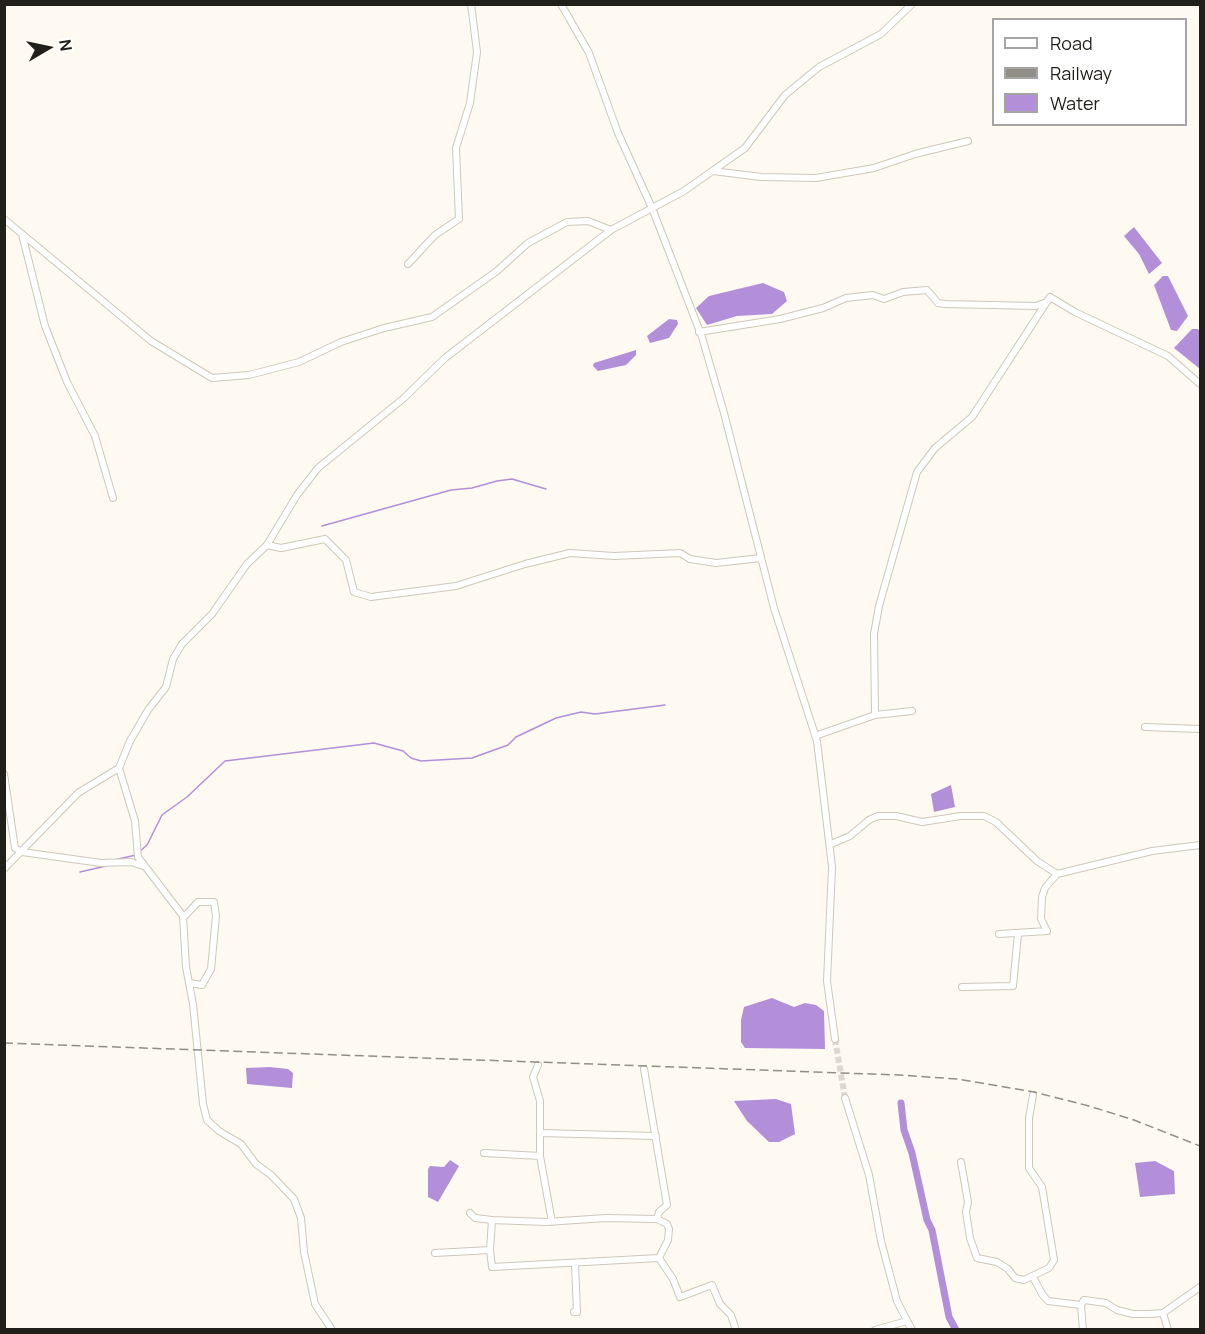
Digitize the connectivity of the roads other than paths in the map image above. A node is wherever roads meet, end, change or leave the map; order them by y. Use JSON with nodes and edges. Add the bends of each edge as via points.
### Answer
{"nodes":[{"id":1,"x":471,"y":4,"type":"edge"},
{"id":2,"x":561,"y":4,"type":"edge"},
{"id":3,"x":912,"y":4,"type":"edge"},
{"id":4,"x":968,"y":141,"type":"dead end"},
{"id":5,"x":713,"y":171,"type":"junction"},
{"id":6,"x":652,"y":208,"type":"junction"},
{"id":7,"x":4,"y":219,"type":"edge"},
{"id":8,"x":611,"y":230,"type":"junction"},
{"id":9,"x":22,"y":234,"type":"junction"},
{"id":10,"x":408,"y":264,"type":"dead end"},
{"id":11,"x":1044,"y":303,"type":"junction"},
{"id":12,"x":699,"y":332,"type":"junction"},
{"id":13,"x":1200,"y":384,"type":"edge"},
{"id":14,"x":113,"y":498,"type":"dead end"},
{"id":15,"x":267,"y":544,"type":"junction"},
{"id":16,"x":761,"y":558,"type":"junction"},
{"id":17,"x":912,"y":711,"type":"dead end"},
{"id":18,"x":874,"y":715,"type":"junction"},
{"id":19,"x":1145,"y":728,"type":"dead end"},
{"id":20,"x":1200,"y":729,"type":"edge"},
{"id":21,"x":815,"y":736,"type":"junction"},
{"id":22,"x":119,"y":768,"type":"junction"},
{"id":23,"x":4,"y":774,"type":"edge"},
{"id":24,"x":831,"y":844,"type":"junction"},
{"id":25,"x":1200,"y":845,"type":"edge"},
{"id":26,"x":22,"y":852,"type":"junction"},
{"id":27,"x":146,"y":867,"type":"junction"},
{"id":28,"x":4,"y":869,"type":"edge"},
{"id":29,"x":1057,"y":874,"type":"junction"},
{"id":30,"x":183,"y":918,"type":"junction"},
{"id":31,"x":999,"y":934,"type":"dead end"},
{"id":32,"x":1018,"y":934,"type":"junction"},
{"id":33,"x":189,"y":983,"type":"junction"},
{"id":34,"x":962,"y":987,"type":"dead end"},
{"id":35,"x":835,"y":1039,"type":"tunnel mouth"},
{"id":36,"x":538,"y":1065,"type":"dead end"},
{"id":37,"x":644,"y":1070,"type":"dead end"},
{"id":38,"x":1033,"y":1095,"type":"dead end"},
{"id":39,"x":845,"y":1098,"type":"tunnel mouth"},
{"id":40,"x":540,"y":1133,"type":"junction"},
{"id":41,"x":656,"y":1136,"type":"junction"},
{"id":42,"x":484,"y":1153,"type":"dead end"},
{"id":43,"x":540,"y":1156,"type":"junction"},
{"id":44,"x":961,"y":1162,"type":"dead end"},
{"id":45,"x":470,"y":1213,"type":"dead end"},
{"id":46,"x":657,"y":1218,"type":"junction"},
{"id":47,"x":492,"y":1220,"type":"junction"},
{"id":48,"x":552,"y":1222,"type":"junction"},
{"id":49,"x":490,"y":1250,"type":"junction"},
{"id":50,"x":435,"y":1253,"type":"dead end"},
{"id":51,"x":659,"y":1258,"type":"junction"},
{"id":52,"x":575,"y":1264,"type":"junction"},
{"id":53,"x":1033,"y":1277,"type":"junction"},
{"id":54,"x":1200,"y":1287,"type":"edge"},
{"id":55,"x":1081,"y":1305,"type":"junction"},
{"id":56,"x":573,"y":1312,"type":"dead end"},
{"id":57,"x":1163,"y":1313,"type":"junction"},
{"id":58,"x":907,"y":1322,"type":"junction"},
{"id":59,"x":332,"y":1329,"type":"edge"},
{"id":60,"x":736,"y":1329,"type":"edge"},
{"id":61,"x":875,"y":1329,"type":"edge"},
{"id":62,"x":912,"y":1329,"type":"edge"},
{"id":63,"x":1083,"y":1329,"type":"edge"},
{"id":64,"x":1168,"y":1329,"type":"edge"}],
"edges":[{"from":1,"to":10,"type":"street","via":[[476,63],[470,104],[456,148],[459,219],[435,235]]},
{"from":2,"to":6,"type":"street","via":[[589,53],[618,133]]},
{"from":3,"to":5,"type":"street","via":[[881,34],[819,67],[785,95],[745,148]]},
{"from":4,"to":5,"type":"street","via":[[874,168],[816,178]]},
{"from":5,"to":6,"type":"street"},
{"from":6,"to":8,"type":"street"},
{"from":6,"to":12,"type":"street"},
{"from":7,"to":9,"type":"street"},
{"from":8,"to":9,"type":"street","via":[[588,221],[567,222],[528,243],[497,271],[432,316],[373,331],[299,362],[249,375],[212,378],[151,341]]},
{"from":8,"to":15,"type":"street","via":[[445,358],[404,398],[318,468]]},
{"from":9,"to":14,"type":"street","via":[[45,326],[67,382],[95,436]]},
{"from":11,"to":12,"type":"street","via":[[945,304],[938,303],[927,290],[903,292],[884,299],[873,295],[846,298],[780,319]]},
{"from":11,"to":13,"type":"street","via":[[1050,297],[1156,349],[1181,365]]},
{"from":11,"to":18,"type":"street","via":[[972,417],[935,448],[917,472],[874,634]]},
{"from":12,"to":16,"type":"street"},
{"from":15,"to":16,"type":"street","via":[[281,548],[325,538],[346,560],[354,592],[376,597],[465,584],[570,554],[680,553],[706,562]]},
{"from":15,"to":22,"type":"street","via":[[247,564],[212,614],[182,644],[173,659],[166,687],[148,710]]},
{"from":16,"to":21,"type":"street"},
{"from":17,"to":18,"type":"street"},
{"from":18,"to":21,"type":"street"},
{"from":19,"to":20,"type":"street"},
{"from":21,"to":24,"type":"street"},
{"from":22,"to":26,"type":"street","via":[[78,793]]},
{"from":22,"to":27,"type":"street","via":[[135,821],[138,854]]},
{"from":23,"to":26,"type":"street","via":[[15,848]]},
{"from":24,"to":29,"type":"street","via":[[878,816],[922,822],[984,816]]},
{"from":24,"to":35,"type":"street","via":[[827,981]]},
{"from":25,"to":29,"type":"street","via":[[1152,851]]},
{"from":26,"to":27,"type":"street","via":[[108,863],[130,862]]},
{"from":26,"to":28,"type":"street"},
{"from":27,"to":30,"type":"street"},
{"from":29,"to":32,"type":"street","via":[[1042,897],[1041,919],[1047,931]]},
{"from":30,"to":33,"type":"street"},
{"from":30,"to":33,"type":"street","via":[[198,902],[214,902],[211,969],[202,985]]},
{"from":31,"to":32,"type":"street"},
{"from":32,"to":34,"type":"street","via":[[1013,986]]},
{"from":33,"to":59,"type":"street","via":[[207,1120],[241,1144],[256,1164],[294,1199],[301,1218],[315,1304]]},
{"from":36,"to":40,"type":"street","via":[[533,1077],[540,1101]]},
{"from":37,"to":41,"type":"street"},
{"from":38,"to":53,"type":"street","via":[[1029,1168],[1042,1187],[1054,1260],[1049,1268]]},
{"from":39,"to":58,"type":"street","via":[[869,1175],[897,1301]]},
{"from":40,"to":41,"type":"street"},
{"from":40,"to":43,"type":"street"},
{"from":41,"to":46,"type":"street","via":[[667,1205]]},
{"from":42,"to":43,"type":"street"},
{"from":43,"to":48,"type":"street"},
{"from":44,"to":53,"type":"street","via":[[970,1238],[977,1258],[997,1262],[1015,1278]]},
{"from":45,"to":47,"type":"street","via":[[475,1218]]},
{"from":46,"to":48,"type":"street"},
{"from":46,"to":51,"type":"street","via":[[669,1229]]},
{"from":47,"to":48,"type":"street"},
{"from":47,"to":49,"type":"street"},
{"from":49,"to":50,"type":"street"},
{"from":49,"to":52,"type":"street","via":[[492,1267]]},
{"from":51,"to":52,"type":"street"},
{"from":51,"to":60,"type":"street","via":[[674,1279],[680,1297],[712,1285]]},
{"from":52,"to":56,"type":"street","via":[[577,1312]]},
{"from":53,"to":55,"type":"street","via":[[1048,1301]]},
{"from":54,"to":57,"type":"street"},
{"from":55,"to":57,"type":"street","via":[[1084,1300],[1091,1300],[1133,1314]]},
{"from":55,"to":63,"type":"street"},
{"from":57,"to":64,"type":"street"},
{"from":58,"to":61,"type":"street"},
{"from":58,"to":62,"type":"street"}]}
